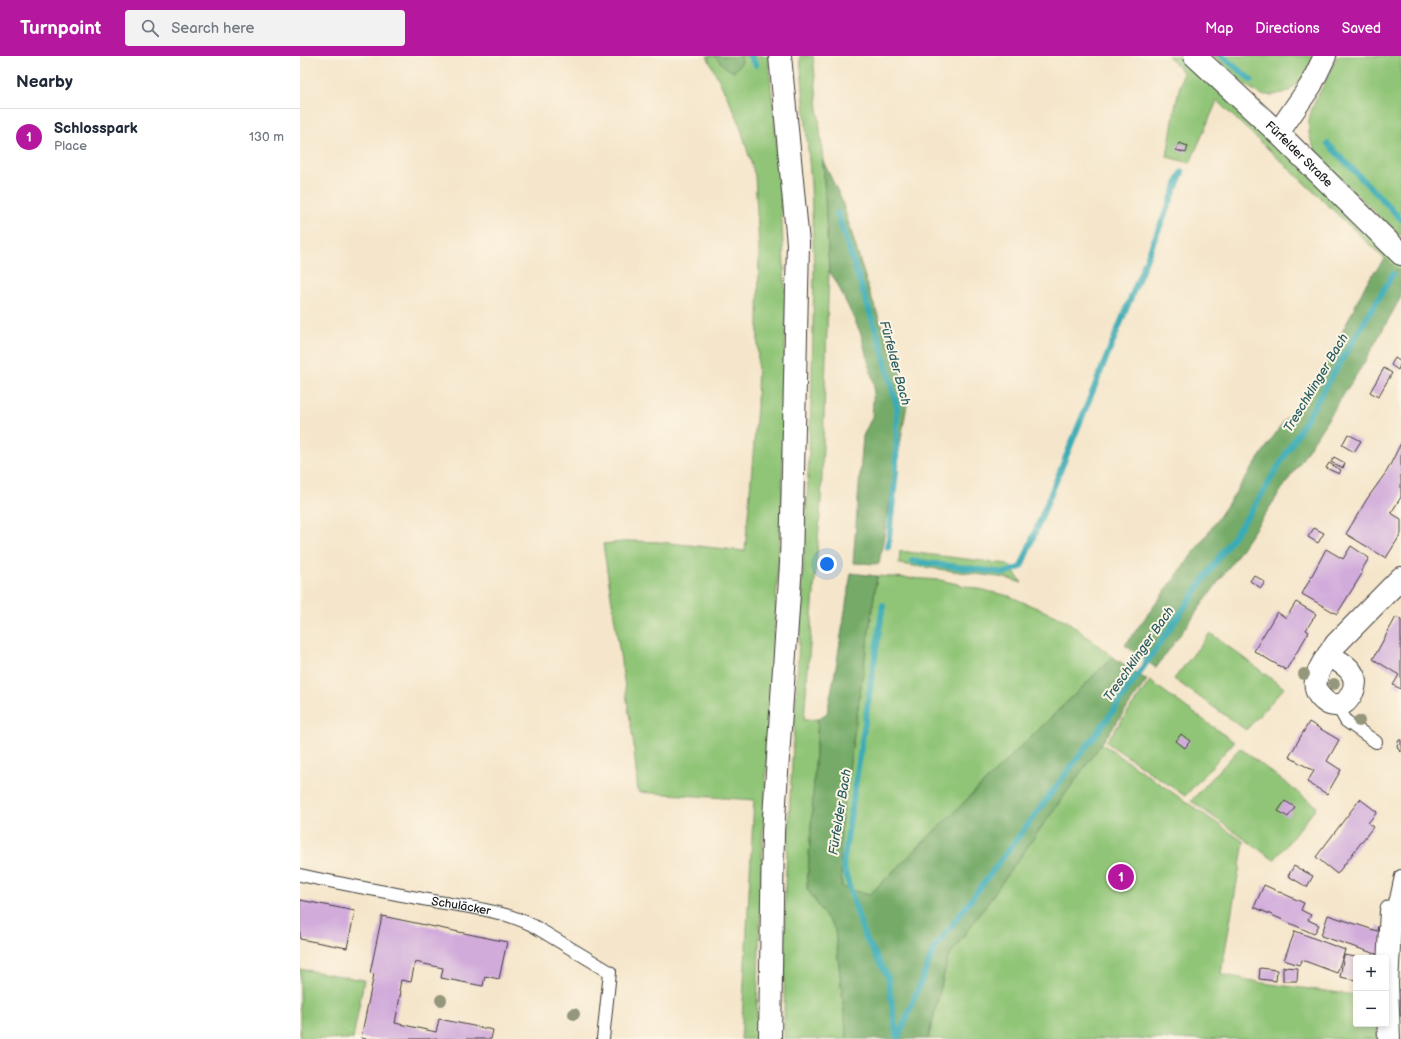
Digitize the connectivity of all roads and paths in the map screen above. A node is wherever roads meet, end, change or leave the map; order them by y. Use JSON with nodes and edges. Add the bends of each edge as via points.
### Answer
{"nodes":[{"id":1,"x":780,"y":56,"type":"edge"},
{"id":2,"x":1195,"y":56,"type":"edge"},
{"id":3,"x":1325,"y":56,"type":"edge"},
{"id":4,"x":1278,"y":133,"type":"junction"},
{"id":5,"x":1401,"y":254,"type":"edge"},
{"id":6,"x":1401,"y":578,"type":"edge"},
{"id":7,"x":1328,"y":655,"type":"junction"},
{"id":8,"x":1337,"y":705,"type":"junction"},
{"id":9,"x":1376,"y":742,"type":"dead end"},
{"id":10,"x":300,"y":875,"type":"edge"},
{"id":11,"x":1401,"y":876,"type":"edge"},
{"id":12,"x":1390,"y":911,"type":"joint"},
{"id":13,"x":603,"y":1039,"type":"edge"},
{"id":14,"x":770,"y":1039,"type":"edge"},
{"id":15,"x":1389,"y":1039,"type":"edge"}],
"edges":[{"from":1,"to":14,"type":"main road","via":[[798,243],[791,564],[773,832]]},
{"from":2,"to":4,"type":"main road","name":"Fürfelder Straße"},
{"from":3,"to":4,"type":"main road","via":[[1311,85]]},
{"from":4,"to":5,"type":"main road","name":"Fürfelder Straße"},
{"from":6,"to":7,"type":"main road"},
{"from":7,"to":8,"type":"main road","via":[[1319,668],[1316,688],[1321,698],[1329,704]]},
{"from":7,"to":8,"type":"main road","via":[[1346,664],[1354,675],[1355,687],[1351,696],[1344,703]]},
{"from":8,"to":9,"type":"lane","via":[[1346,721]]},
{"from":10,"to":13,"type":"lane","name":"Schuläcker","via":[[523,920],[610,972]]},
{"from":11,"to":12,"type":"lane"},
{"from":12,"to":15,"type":"main road","via":[[1387,983]]}]}
